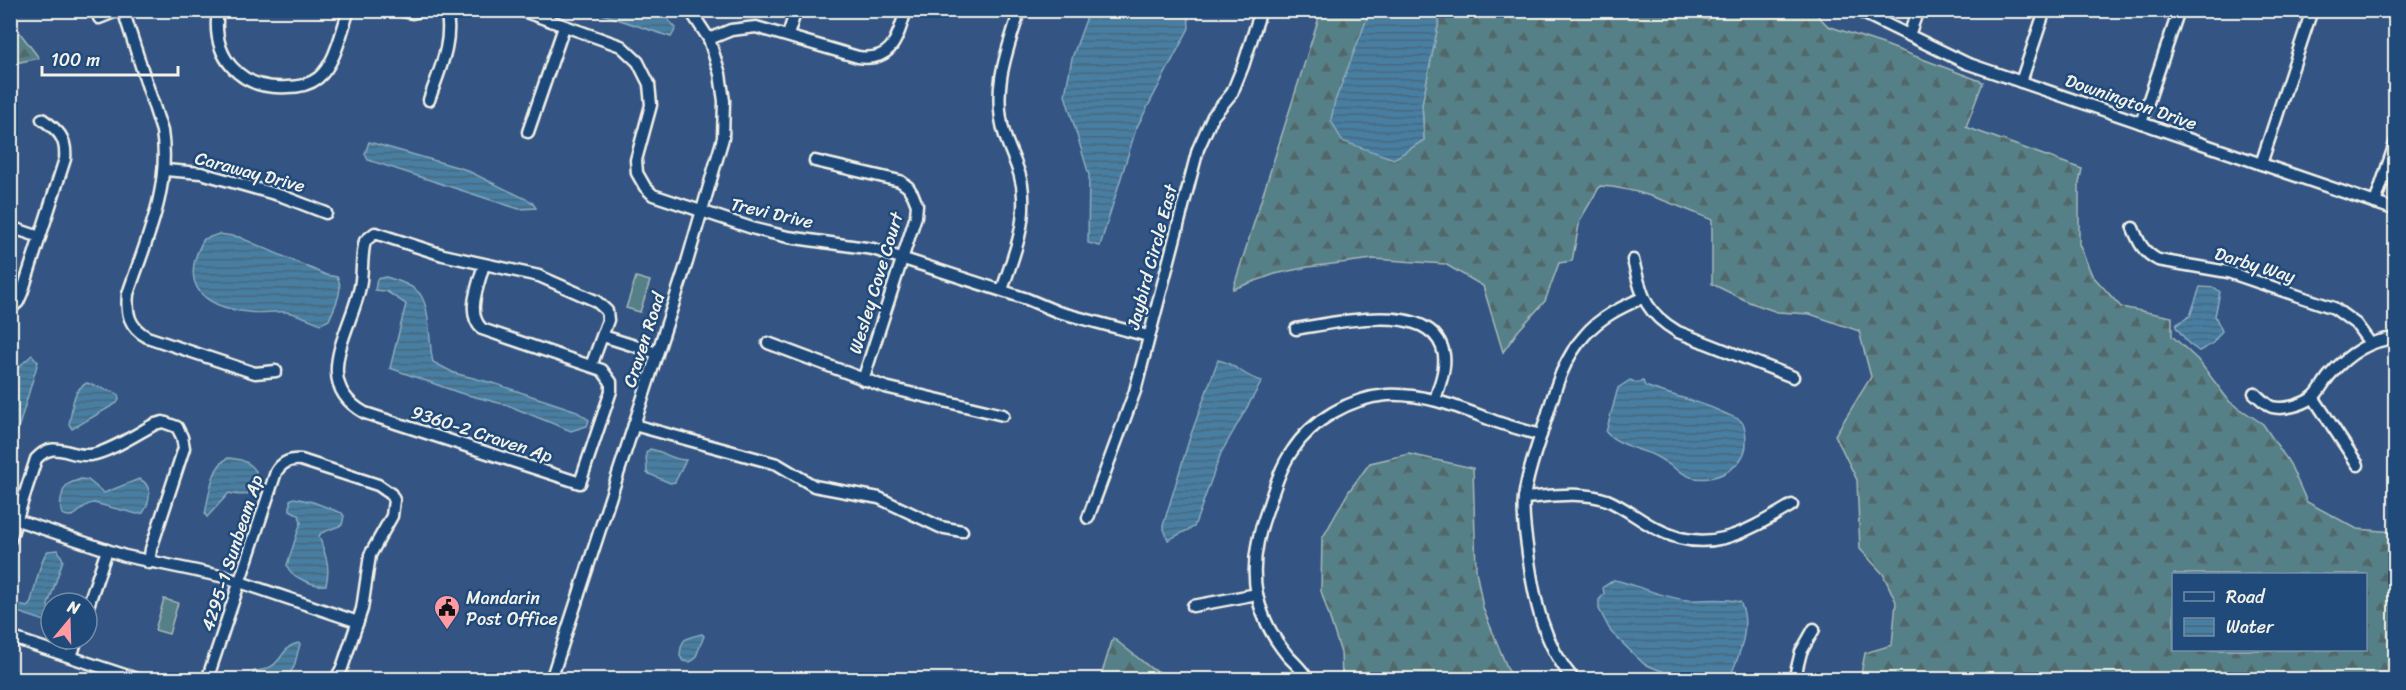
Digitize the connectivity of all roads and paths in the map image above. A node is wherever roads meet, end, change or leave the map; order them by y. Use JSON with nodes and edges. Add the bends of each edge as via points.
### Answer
{"nodes":[{"id":1,"x":121,"y":10,"type":"edge"},
{"id":2,"x":218,"y":10,"type":"edge"},
{"id":3,"x":349,"y":10,"type":"edge"},
{"id":4,"x":397,"y":10,"type":"edge"},
{"id":5,"x":427,"y":10,"type":"edge"},
{"id":6,"x":446,"y":10,"type":"edge"},
{"id":7,"x":520,"y":10,"type":"edge"},
{"id":8,"x":690,"y":10,"type":"edge"},
{"id":9,"x":796,"y":10,"type":"edge"},
{"id":10,"x":906,"y":10,"type":"edge"},
{"id":11,"x":1020,"y":10,"type":"edge"},
{"id":12,"x":1261,"y":10,"type":"edge"},
{"id":13,"x":1918,"y":10,"type":"edge"},
{"id":14,"x":2045,"y":10,"type":"edge"},
{"id":15,"x":2179,"y":10,"type":"edge"},
{"id":16,"x":2312,"y":10,"type":"edge"},
{"id":17,"x":1861,"y":12,"type":"edge"},
{"id":18,"x":99,"y":18,"type":"dead end"},
{"id":19,"x":564,"y":27,"type":"junction"},
{"id":20,"x":788,"y":35,"type":"junction"},
{"id":21,"x":1909,"y":35,"type":"junction"},
{"id":22,"x":709,"y":39,"type":"junction"},
{"id":23,"x":2021,"y":82,"type":"junction"},
{"id":24,"x":429,"y":100,"type":"dead end"},
{"id":25,"x":42,"y":119,"type":"dead end"},
{"id":26,"x":2141,"y":123,"type":"junction"},
{"id":27,"x":528,"y":132,"type":"dead end"},
{"id":28,"x":2396,"y":141,"type":"edge"},
{"id":29,"x":814,"y":161,"type":"dead end"},
{"id":30,"x":2261,"y":164,"type":"junction"},
{"id":31,"x":165,"y":170,"type":"junction"},
{"id":32,"x":2375,"y":203,"type":"junction"},
{"id":33,"x":2396,"y":210,"type":"edge"},
{"id":34,"x":326,"y":213,"type":"dead end"},
{"id":35,"x":702,"y":213,"type":"junction"},
{"id":36,"x":10,"y":227,"type":"edge"},
{"id":37,"x":2133,"y":228,"type":"dead end"},
{"id":38,"x":40,"y":237,"type":"junction"},
{"id":39,"x":903,"y":258,"type":"junction"},
{"id":40,"x":1633,"y":260,"type":"dead end"},
{"id":41,"x":484,"y":264,"type":"junction"},
{"id":42,"x":1002,"y":290,"type":"junction"},
{"id":43,"x":1642,"y":298,"type":"junction"},
{"id":44,"x":10,"y":309,"type":"edge"},
{"id":45,"x":1296,"y":328,"type":"dead end"},
{"id":46,"x":603,"y":336,"type":"junction"},
{"id":47,"x":1148,"y":336,"type":"junction"},
{"id":48,"x":2396,"y":339,"type":"edge"},
{"id":49,"x":768,"y":343,"type":"dead end"},
{"id":50,"x":2370,"y":343,"type":"junction"},
{"id":51,"x":657,"y":353,"type":"junction"},
{"id":52,"x":591,"y":366,"type":"junction"},
{"id":53,"x":276,"y":371,"type":"dead end"},
{"id":54,"x":1792,"y":377,"type":"dead end"},
{"id":55,"x":862,"y":380,"type":"junction"},
{"id":56,"x":2254,"y":393,"type":"dead end"},
{"id":57,"x":2313,"y":398,"type":"junction"},
{"id":58,"x":1435,"y":400,"type":"junction"},
{"id":59,"x":1003,"y":415,"type":"dead end"},
{"id":60,"x":634,"y":425,"type":"junction"},
{"id":61,"x":1541,"y":435,"type":"junction"},
{"id":62,"x":2358,"y":465,"type":"dead end"},
{"id":63,"x":1524,"y":498,"type":"junction"},
{"id":64,"x":1792,"y":505,"type":"dead end"},
{"id":65,"x":1088,"y":518,"type":"dead end"},
{"id":66,"x":17,"y":520,"type":"junction"},
{"id":67,"x":962,"y":531,"type":"dead end"},
{"id":68,"x":10,"y":540,"type":"edge"},
{"id":69,"x":107,"y":550,"type":"junction"},
{"id":70,"x":149,"y":562,"type":"junction"},
{"id":71,"x":240,"y":582,"type":"junction"},
{"id":72,"x":93,"y":591,"type":"edge"},
{"id":73,"x":1257,"y":594,"type":"junction"},
{"id":74,"x":1193,"y":606,"type":"dead end"},
{"id":75,"x":358,"y":622,"type":"junction"},
{"id":76,"x":1814,"y":629,"type":"dead end"},
{"id":77,"x":10,"y":637,"type":"edge"},
{"id":78,"x":73,"y":651,"type":"edge"},
{"id":79,"x":71,"y":657,"type":"junction"},
{"id":80,"x":140,"y":680,"type":"edge"},
{"id":81,"x":207,"y":680,"type":"edge"},
{"id":82,"x":335,"y":680,"type":"edge"},
{"id":83,"x":551,"y":680,"type":"edge"},
{"id":84,"x":1308,"y":680,"type":"edge"},
{"id":85,"x":1574,"y":680,"type":"edge"},
{"id":86,"x":1794,"y":680,"type":"edge"}],
"edges":[{"from":1,"to":18,"type":"street"},
{"from":1,"to":31,"type":"street","via":[[162,131]]},
{"from":2,"to":3,"type":"street","via":[[218,41],[229,64],[249,80],[273,87],[301,86],[320,76]]},
{"from":4,"to":5,"type":"street"},
{"from":6,"to":24,"type":"street","via":[[447,45]]},
{"from":7,"to":19,"type":"street","name":"Trevi Drive"},
{"from":8,"to":22,"type":"street","name":"Craven Road"},
{"from":9,"to":20,"type":"street"},
{"from":10,"to":20,"type":"street","via":[[894,43],[875,58],[858,57]]},
{"from":11,"to":42,"type":"street","via":[[999,81],[998,100],[1006,137],[1020,175],[1023,217]]},
{"from":12,"to":47,"type":"street","name":"Jaybird Circle East","via":[[1232,93],[1213,116],[1198,149]]},
{"from":13,"to":21,"type":"street"},
{"from":14,"to":23,"type":"street"},
{"from":15,"to":26,"type":"street"},
{"from":16,"to":30,"type":"street"},
{"from":17,"to":21,"type":"street","name":"Downington Drive"},
{"from":19,"to":27,"type":"street"},
{"from":19,"to":35,"type":"street","name":"Trevi Drive","via":[[621,46],[638,62],[649,84],[651,105],[637,150],[637,173],[653,195]]},
{"from":20,"to":22,"type":"street","via":[[756,27],[731,30]]},
{"from":21,"to":23,"type":"street","name":"Downington Drive","via":[[1966,63]]},
{"from":22,"to":35,"type":"street","name":"Craven Road","via":[[720,74],[725,119],[719,157]]},
{"from":23,"to":26,"type":"street","name":"Downington Drive"},
{"from":25,"to":38,"type":"street","via":[[56,128],[66,148]]},
{"from":26,"to":30,"type":"street","name":"Downington Drive"},
{"from":28,"to":32,"type":"street"},
{"from":29,"to":39,"type":"street","name":"Wesley Cove Court","via":[[890,177],[908,187],[917,205]]},
{"from":30,"to":32,"type":"street","name":"Downington Drive"},
{"from":31,"to":34,"type":"street","name":"Caraway Drive","via":[[211,176]]},
{"from":31,"to":53,"type":"street","via":[[128,294],[129,319],[147,337],[255,372]]},
{"from":32,"to":33,"type":"street","name":"Downington Drive"},
{"from":35,"to":39,"type":"street","name":"Trevi Drive","via":[[788,237],[849,244]]},
{"from":35,"to":51,"type":"street","name":"Craven Road"},
{"from":36,"to":38,"type":"street"},
{"from":37,"to":50,"type":"street","name":"Darby Way","via":[[2147,255],[2228,272],[2334,308],[2356,324]]},
{"from":38,"to":44,"type":"street","via":[[22,293]]},
{"from":39,"to":42,"type":"street","name":"Trevi Drive"},
{"from":39,"to":55,"type":"street","name":"Wesley Cove Court"},
{"from":40,"to":43,"type":"street"},
{"from":41,"to":46,"type":"street","name":"9360-2 Craven Ap","via":[[539,276],[596,301],[607,311]]},
{"from":41,"to":52,"type":"street","via":[[474,307],[482,329]]},
{"from":41,"to":52,"type":"street","name":"9360-2 Craven Ap","via":[[375,233],[368,236],[362,251],[360,289],[336,367],[341,390],[355,407],[580,483],[611,391],[608,375]]},
{"from":42,"to":47,"type":"street","name":"Trevi Drive","via":[[1058,312]]},
{"from":43,"to":54,"type":"street","via":[[1663,324],[1678,332]]},
{"from":43,"to":61,"type":"street","via":[[1602,319],[1572,352],[1559,376]]},
{"from":45,"to":58,"type":"street","via":[[1353,320],[1417,322],[1430,329],[1444,355]]},
{"from":46,"to":51,"type":"street"},
{"from":46,"to":52,"type":"street","name":"9360-2 Craven Ap"},
{"from":47,"to":65,"type":"street","name":"Jaybird Circle East","via":[[1124,423]]},
{"from":48,"to":50,"type":"street"},
{"from":49,"to":55,"type":"street"},
{"from":50,"to":57,"type":"street","via":[[2329,376]]},
{"from":51,"to":60,"type":"street","name":"Craven Road"},
{"from":55,"to":59,"type":"street"},
{"from":56,"to":57,"type":"street","via":[[2271,406],[2285,408]]},
{"from":57,"to":62,"type":"street"},
{"from":58,"to":61,"type":"street"},
{"from":58,"to":73,"type":"street","via":[[1407,395],[1363,399],[1317,424],[1291,451],[1278,477],[1256,547]]},
{"from":60,"to":67,"type":"street","via":[[777,464],[814,486],[879,498],[940,527]]},
{"from":60,"to":83,"type":"street","name":"Craven Road"},
{"from":61,"to":63,"type":"street"},
{"from":63,"to":64,"type":"street","via":[[1577,494],[1594,497],[1690,541],[1735,536]]},
{"from":63,"to":85,"type":"street","via":[[1523,520],[1541,622]]},
{"from":66,"to":68,"type":"street"},
{"from":66,"to":69,"type":"street"},
{"from":66,"to":70,"type":"street","via":[[36,459],[42,452],[56,448],[96,454],[163,422],[177,427],[184,448]]},
{"from":69,"to":70,"type":"street"},
{"from":69,"to":72,"type":"street"},
{"from":70,"to":71,"type":"street"},
{"from":71,"to":75,"type":"street"},
{"from":71,"to":75,"type":"street","name":"4295-1 Sunbeam Ap","via":[[279,467],[286,461],[302,460],[367,482],[386,489],[395,507],[370,555]]},
{"from":71,"to":81,"type":"street","name":"4295-1 Sunbeam Ap"},
{"from":73,"to":74,"type":"street"},
{"from":73,"to":84,"type":"street","via":[[1275,639]]},
{"from":75,"to":82,"type":"street","name":"4295-1 Sunbeam Ap"},
{"from":76,"to":86,"type":"street","via":[[1801,652]]},
{"from":77,"to":79,"type":"street"},
{"from":78,"to":79,"type":"street"},
{"from":79,"to":80,"type":"street"}]}
